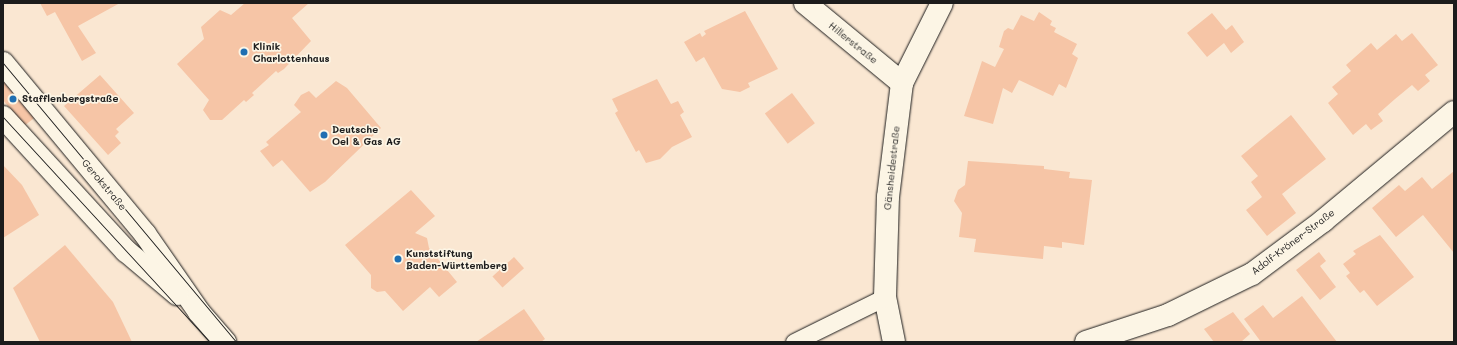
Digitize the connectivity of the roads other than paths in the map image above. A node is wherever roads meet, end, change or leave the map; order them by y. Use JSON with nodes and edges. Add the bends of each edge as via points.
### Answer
{"nodes":[{"id":1,"x":805,"y":3,"type":"edge"},
{"id":2,"x":942,"y":3,"type":"edge"},
{"id":3,"x":3,"y":63,"type":"edge"},
{"id":4,"x":902,"y":83,"type":"junction"},
{"id":5,"x":1454,"y":112,"type":"edge"},
{"id":6,"x":3,"y":117,"type":"edge"},
{"id":7,"x":885,"y":297,"type":"junction"},
{"id":8,"x":199,"y":312,"type":"junction"},
{"id":9,"x":225,"y":342,"type":"edge"},
{"id":10,"x":794,"y":342,"type":"edge"},
{"id":11,"x":894,"y":342,"type":"edge"},
{"id":12,"x":1086,"y":342,"type":"edge"}],
"edges":[{"from":1,"to":4,"type":"street","name":"Hillerstraße"},
{"from":2,"to":4,"type":"street","name":"Gänsheidestraße"},
{"from":3,"to":8,"type":"street","name":"Gerokstraße","via":[[145,234]]},
{"from":4,"to":7,"type":"street","name":"Gänsheidestraße","via":[[888,197]]},
{"from":5,"to":12,"type":"street","name":"Adolf-Kröner-Straße","via":[[1323,221],[1252,274],[1168,315]]},
{"from":6,"to":8,"type":"street","name":"Gerokstraße","via":[[126,251]]},
{"from":7,"to":10,"type":"lane"},
{"from":7,"to":11,"type":"street","name":"Gänsheidestraße"},
{"from":8,"to":9,"type":"street","name":"Gerokstraße"}]}
